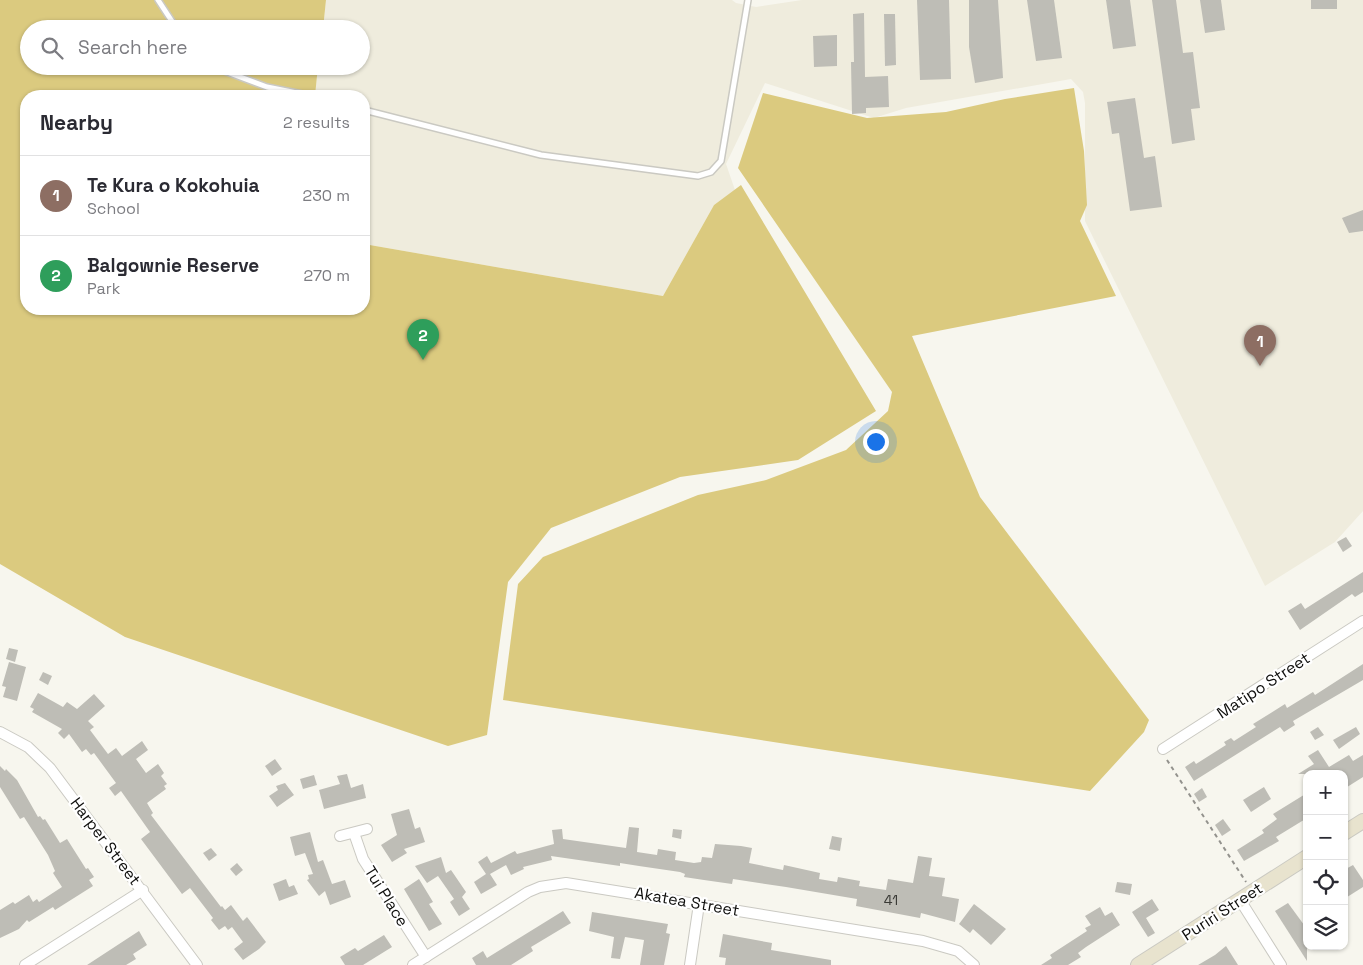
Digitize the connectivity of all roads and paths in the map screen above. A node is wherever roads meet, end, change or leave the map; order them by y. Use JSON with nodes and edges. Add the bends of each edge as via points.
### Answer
{"nodes":[{"id":1,"x":158,"y":0,"type":"edge"},
{"id":2,"x":748,"y":0,"type":"edge"},
{"id":3,"x":171,"y":20,"type":"edge"},
{"id":4,"x":237,"y":75,"type":"edge"},
{"id":5,"x":285,"y":90,"type":"edge"},
{"id":6,"x":370,"y":112,"type":"edge"},
{"id":7,"x":1363,"y":621,"type":"edge"},
{"id":8,"x":0,"y":732,"type":"edge"},
{"id":9,"x":1163,"y":749,"type":"joint"},
{"id":10,"x":1363,"y":821,"type":"edge"},
{"id":11,"x":367,"y":829,"type":"dead end"},
{"id":12,"x":1348,"y":830,"type":"edge"},
{"id":13,"x":354,"y":833,"type":"junction"},
{"id":14,"x":340,"y":836,"type":"dead end"},
{"id":15,"x":1303,"y":860,"type":"edge"},
{"id":16,"x":143,"y":890,"type":"junction"},
{"id":17,"x":1252,"y":892,"type":"junction"},
{"id":18,"x":1240,"y":900,"type":"junction"},
{"id":19,"x":700,"y":904,"type":"junction"},
{"id":20,"x":426,"y":957,"type":"junction"},
{"id":21,"x":25,"y":965,"type":"edge"},
{"id":22,"x":197,"y":965,"type":"edge"},
{"id":23,"x":413,"y":965,"type":"edge"},
{"id":24,"x":690,"y":965,"type":"edge"},
{"id":25,"x":974,"y":965,"type":"edge"},
{"id":26,"x":1138,"y":965,"type":"edge"},
{"id":27,"x":1280,"y":965,"type":"edge"}],
"edges":[{"from":1,"to":3,"type":"lane"},
{"from":2,"to":6,"type":"lane","via":[[721,161],[711,172],[698,176],[541,155]]},
{"from":4,"to":5,"type":"lane"},
{"from":7,"to":9,"type":"street","name":"Matipo Street"},
{"from":8,"to":16,"type":"street","name":"Harper Street","via":[[28,746],[44,761]]},
{"from":9,"to":17,"type":"path","via":[[1169,764]]},
{"from":10,"to":12,"type":"main road"},
{"from":11,"to":13,"type":"street"},
{"from":13,"to":14,"type":"street"},
{"from":13,"to":20,"type":"street","name":"Tui Place","via":[[363,859]]},
{"from":15,"to":17,"type":"main road","name":"Puriri Street"},
{"from":16,"to":21,"type":"street"},
{"from":16,"to":22,"type":"street","name":"Harper Street"},
{"from":17,"to":18,"type":"main road","name":"Puriri Street"},
{"from":18,"to":26,"type":"main road","name":"Puriri Street"},
{"from":18,"to":27,"type":"street"},
{"from":19,"to":20,"type":"street","name":"Akatea Street","via":[[582,884],[552,884],[528,892]]},
{"from":19,"to":24,"type":"street"},
{"from":19,"to":25,"type":"street","name":"Akatea Street","via":[[942,945],[958,951]]},
{"from":20,"to":23,"type":"street","name":"Akatea Street"}]}
